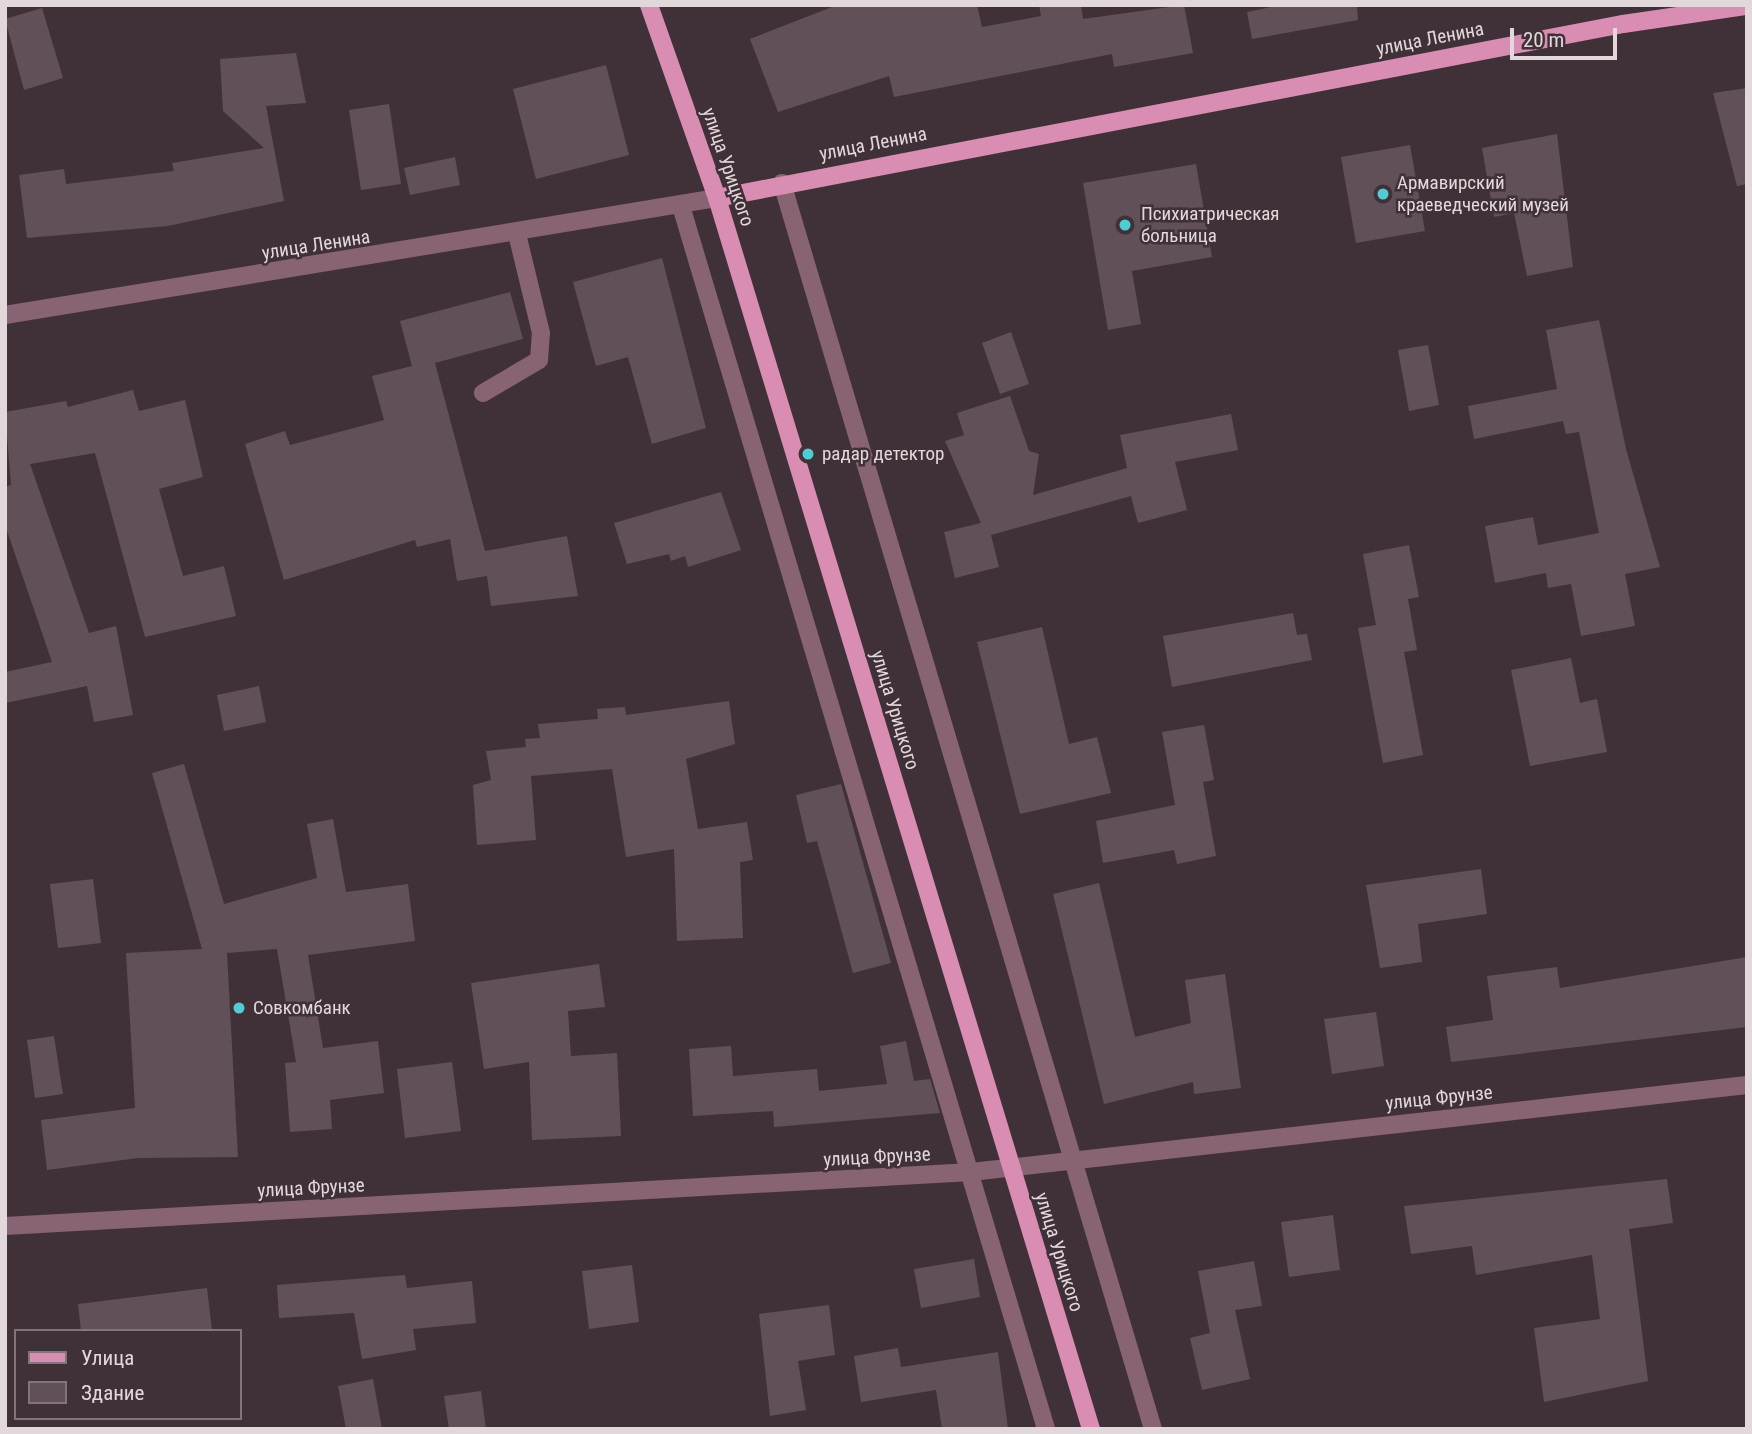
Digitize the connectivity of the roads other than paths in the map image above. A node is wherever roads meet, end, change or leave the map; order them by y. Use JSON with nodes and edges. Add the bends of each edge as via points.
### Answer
{"nodes":[{"id":1,"x":649,"y":5,"type":"edge"},
{"id":2,"x":1747,"y":6,"type":"edge"},
{"id":3,"x":782,"y":183,"type":"junction"},
{"id":4,"x":717,"y":198,"type":"junction"},
{"id":5,"x":681,"y":206,"type":"junction"},
{"id":6,"x":517,"y":234,"type":"junction"},
{"id":7,"x":5,"y":315,"type":"edge"},
{"id":8,"x":482,"y":393,"type":"dead end"},
{"id":9,"x":1747,"y":1085,"type":"edge"},
{"id":10,"x":1073,"y":1161,"type":"junction"},
{"id":11,"x":971,"y":1172,"type":"junction"},
{"id":12,"x":5,"y":1226,"type":"edge"},
{"id":13,"x":1046,"y":1429,"type":"edge"},
{"id":14,"x":1091,"y":1429,"type":"edge"},
{"id":15,"x":1153,"y":1429,"type":"edge"}],
"edges":[{"from":1,"to":4,"type":"main road","name":"улица Урицкого"},
{"from":2,"to":3,"type":"main road","name":"улица Ленина"},
{"from":3,"to":4,"type":"main road","name":"улица Ленина"},
{"from":3,"to":10,"type":"street","name":"улица Урицкого"},
{"from":4,"to":5,"type":"street","name":"улица Ленина"},
{"from":4,"to":14,"type":"main road","name":"улица Урицкого","bridge":true},
{"from":5,"to":6,"type":"street","name":"улица Ленина"},
{"from":5,"to":11,"type":"street"},
{"from":6,"to":7,"type":"street","name":"улица Ленина"},
{"from":6,"to":8,"type":"street","via":[[541,333],[539,360]]},
{"from":9,"to":10,"type":"street","name":"улица Фрунзе"},
{"from":10,"to":11,"type":"street","name":"улица Фрунзе"},
{"from":10,"to":15,"type":"street","name":"улица Урицкого"},
{"from":11,"to":12,"type":"street","name":"улица Фрунзе"},
{"from":11,"to":13,"type":"street"}]}
